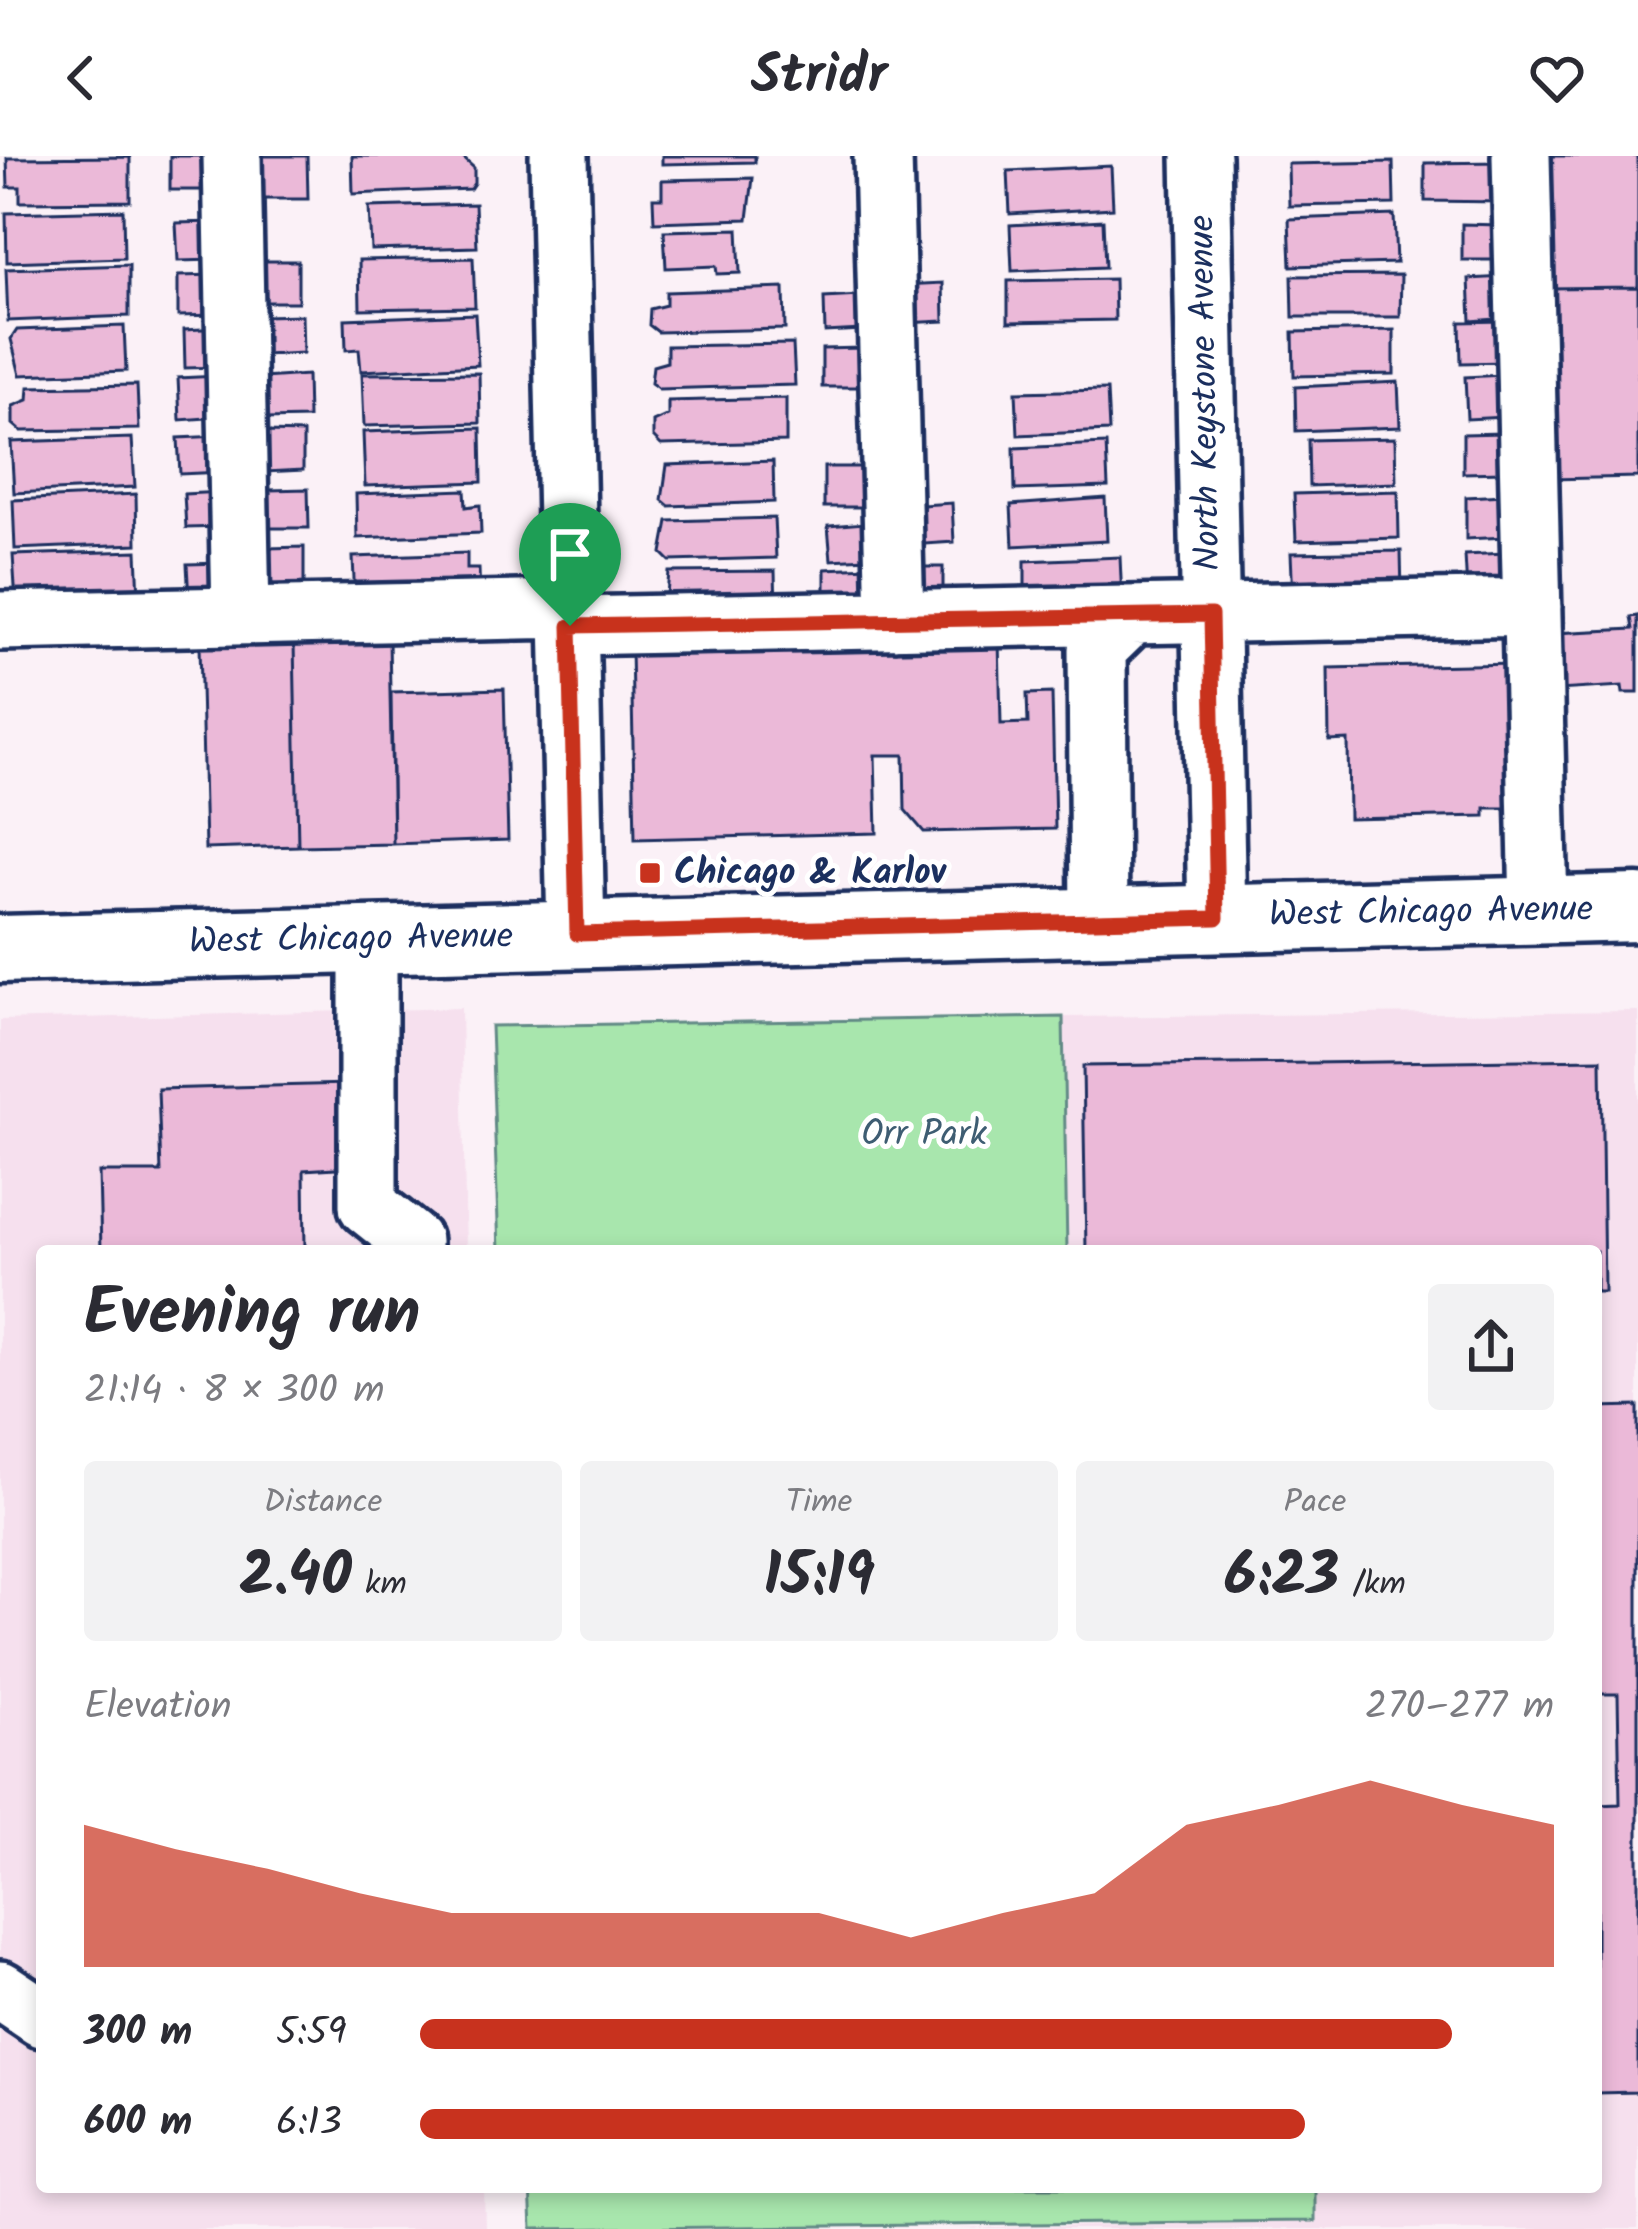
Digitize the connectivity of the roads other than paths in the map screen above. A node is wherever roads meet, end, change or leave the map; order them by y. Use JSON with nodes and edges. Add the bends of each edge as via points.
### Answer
{"nodes":[{"id":1,"x":232,"y":156,"type":"edge"},
{"id":2,"x":559,"y":156,"type":"edge"},
{"id":3,"x":884,"y":156,"type":"edge"},
{"id":4,"x":1201,"y":156,"type":"edge"},
{"id":5,"x":1521,"y":156,"type":"edge"},
{"id":6,"x":1532,"y":607,"type":"junction"},
{"id":7,"x":1211,"y":615,"type":"junction"},
{"id":8,"x":241,"y":616,"type":"junction"},
{"id":9,"x":1130,"y":616,"type":"junction"},
{"id":10,"x":569,"y":617,"type":"junction"},
{"id":11,"x":895,"y":620,"type":"junction"},
{"id":12,"x":0,"y":621,"type":"edge"},
{"id":13,"x":1638,"y":908,"type":"edge"},
{"id":14,"x":1539,"y":910,"type":"junction"},
{"id":15,"x":1217,"y":918,"type":"junction"},
{"id":16,"x":1099,"y":921,"type":"junction"},
{"id":17,"x":577,"y":934,"type":"junction"},
{"id":18,"x":368,"y":939,"type":"junction"},
{"id":19,"x":0,"y":949,"type":"edge"},
{"id":20,"x":412,"y":1245,"type":"edge"},
{"id":21,"x":0,"y":1990,"type":"edge"},
{"id":22,"x":36,"y":2014,"type":"edge"}],
"edges":[{"from":1,"to":8,"type":"street"},
{"from":2,"to":10,"type":"street"},
{"from":3,"to":11,"type":"street"},
{"from":4,"to":7,"type":"street","name":"North Keystone Avenue"},
{"from":5,"to":6,"type":"street"},
{"from":6,"to":7,"type":"street"},
{"from":6,"to":14,"type":"street"},
{"from":7,"to":9,"type":"street"},
{"from":7,"to":15,"type":"street","name":"North Keystone Avenue"},
{"from":8,"to":10,"type":"street"},
{"from":8,"to":12,"type":"street"},
{"from":9,"to":11,"type":"street"},
{"from":9,"to":16,"type":"street","via":[[1097,650]]},
{"from":10,"to":11,"type":"street"},
{"from":10,"to":17,"type":"street"},
{"from":13,"to":14,"type":"main road","name":"West Chicago Avenue"},
{"from":14,"to":15,"type":"main road","name":"West Chicago Avenue"},
{"from":15,"to":16,"type":"main road","name":"West Chicago Avenue"},
{"from":16,"to":17,"type":"main road","name":"West Chicago Avenue"},
{"from":17,"to":18,"type":"main road","name":"West Chicago Avenue"},
{"from":18,"to":19,"type":"main road","name":"West Chicago Avenue"},
{"from":18,"to":20,"type":"street","via":[[368,1206]]},
{"from":21,"to":22,"type":"street"}]}
